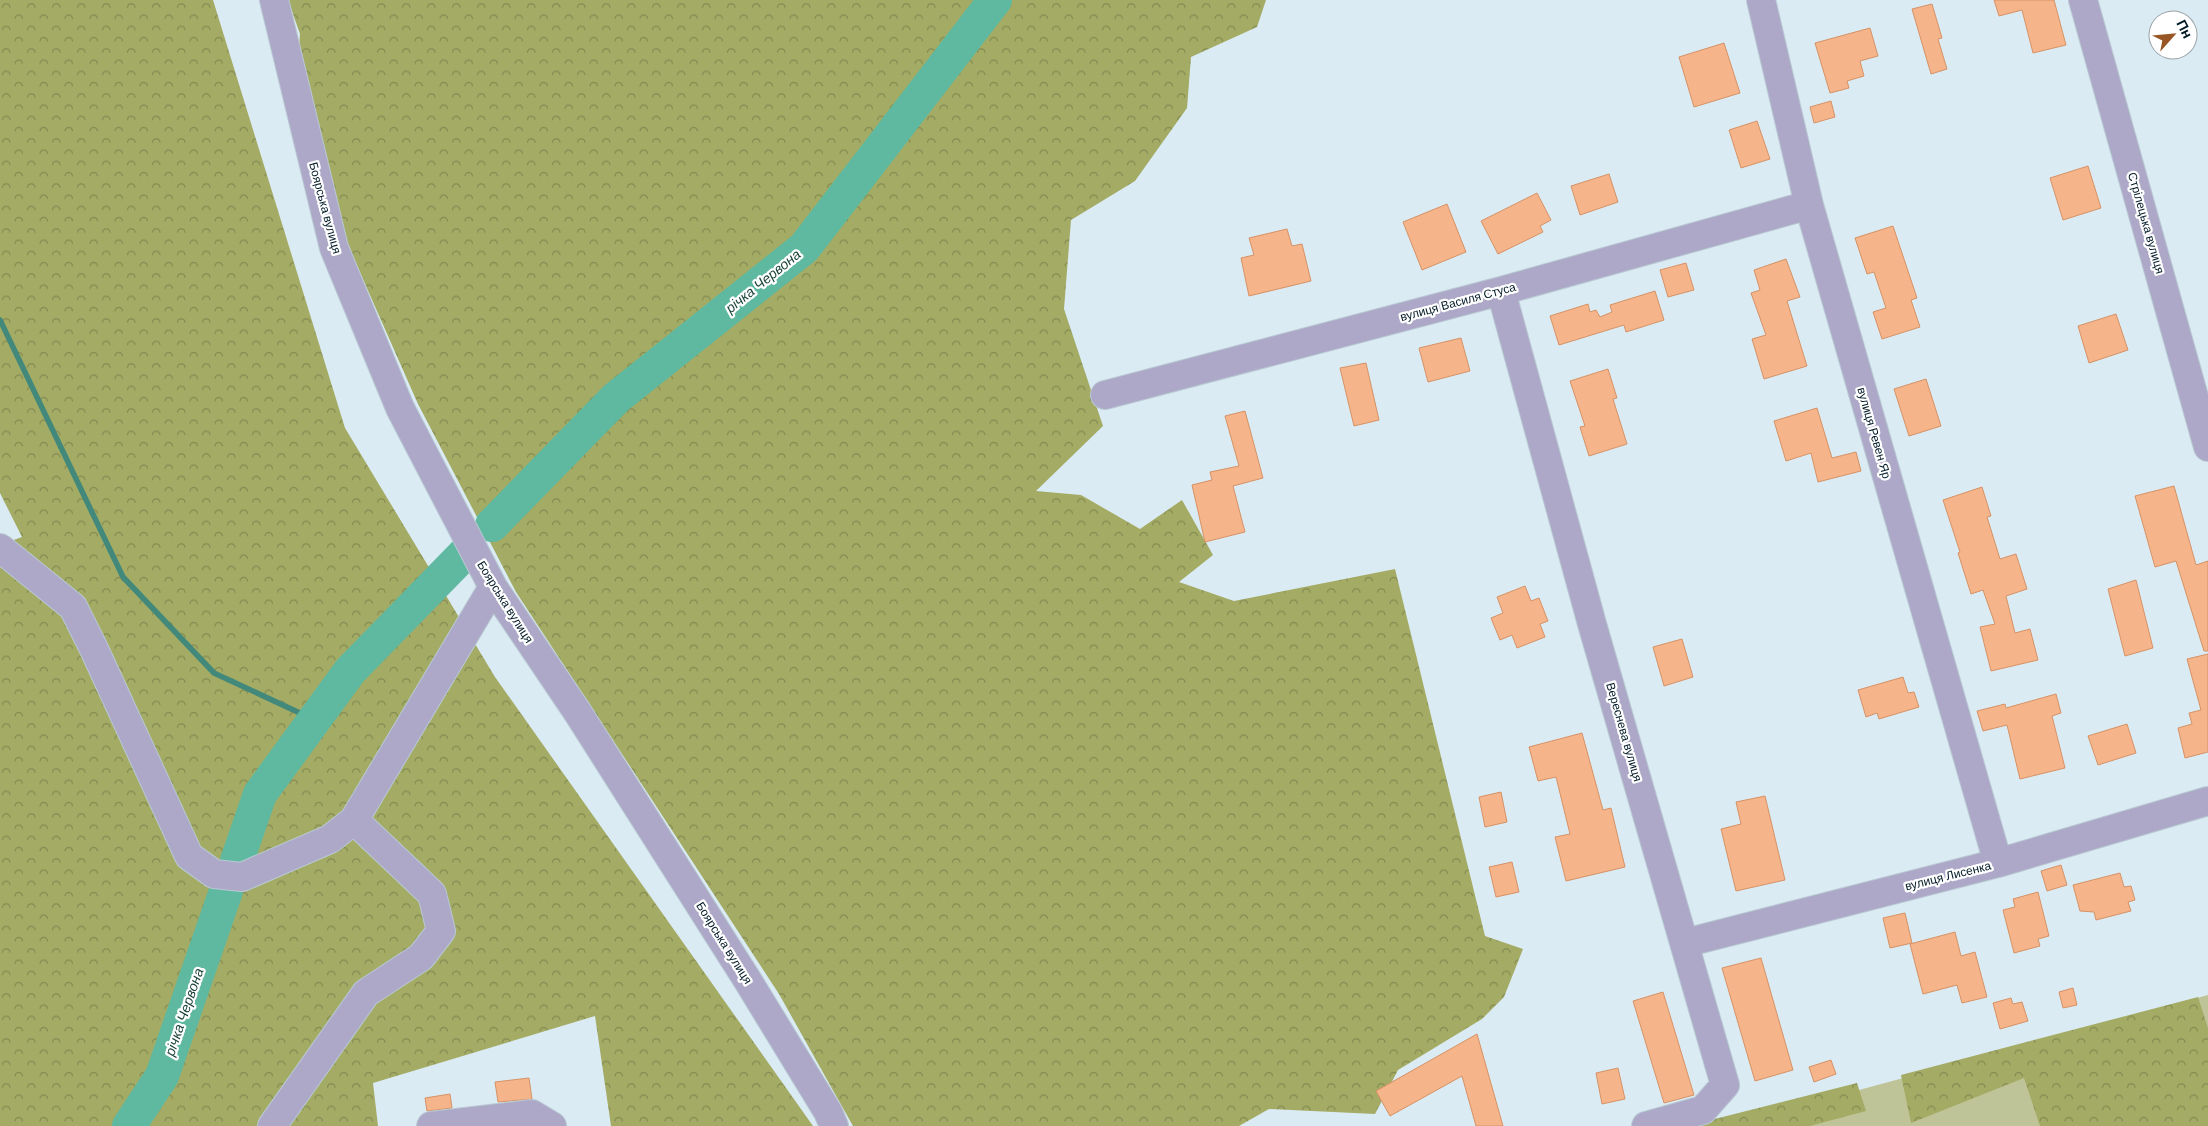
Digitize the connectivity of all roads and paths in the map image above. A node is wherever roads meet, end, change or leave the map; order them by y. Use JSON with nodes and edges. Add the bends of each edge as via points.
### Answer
{"nodes":[{"id":1,"x":274,"y":0,"type":"edge"},
{"id":2,"x":1761,"y":0,"type":"edge"},
{"id":3,"x":2083,"y":0,"type":"edge"},
{"id":4,"x":1809,"y":205,"type":"junction"},
{"id":5,"x":1501,"y":290,"type":"junction"},
{"id":6,"x":1106,"y":395,"type":"dead end"},
{"id":7,"x":2208,"y":447,"type":"edge"},
{"id":8,"x":0,"y":548,"type":"edge"},
{"id":9,"x":493,"y":587,"type":"junction"},
{"id":10,"x":2208,"y":801,"type":"edge"},
{"id":11,"x":354,"y":820,"type":"junction"},
{"id":12,"x":1998,"y":863,"type":"junction"},
{"id":13,"x":1685,"y":944,"type":"junction"},
{"id":14,"x":272,"y":1126,"type":"edge"},
{"id":15,"x":431,"y":1126,"type":"edge"},
{"id":16,"x":552,"y":1126,"type":"edge"},
{"id":17,"x":834,"y":1126,"type":"edge"},
{"id":18,"x":1646,"y":1126,"type":"edge"}],
"edges":[{"from":1,"to":9,"type":"street","name":"Боярська вулиця","via":[[334,248],[400,408]]},
{"from":2,"to":4,"type":"street","name":"вулиця Ревен Яр"},
{"from":3,"to":7,"type":"street","name":"Стрілецька вулиця"},
{"from":4,"to":5,"type":"street","name":"вулиця Василя Стуса"},
{"from":4,"to":12,"type":"street","name":"вулиця Ревен Яр"},
{"from":5,"to":6,"type":"street","name":"вулиця Василя Стуса"},
{"from":5,"to":13,"type":"street","name":"Вереснева вулиця","via":[[1592,624]]},
{"from":8,"to":11,"type":"street","via":[[72,607],[189,856],[214,874],[242,877],[330,839]]},
{"from":9,"to":11,"type":"street"},
{"from":9,"to":17,"type":"street","name":"Боярська вулиця","via":[[578,713],[748,981]]},
{"from":10,"to":12,"type":"street","name":"вулиця Лисенка"},
{"from":11,"to":14,"type":"street","via":[[432,894],[441,930],[421,957],[366,993]]},
{"from":12,"to":13,"type":"street","name":"вулиця Лисенка"},
{"from":13,"to":18,"type":"street","name":"Вереснева вулиця","via":[[1725,1084],[1703,1110]]},
{"from":15,"to":16,"type":"street","via":[[532,1114]]}]}
